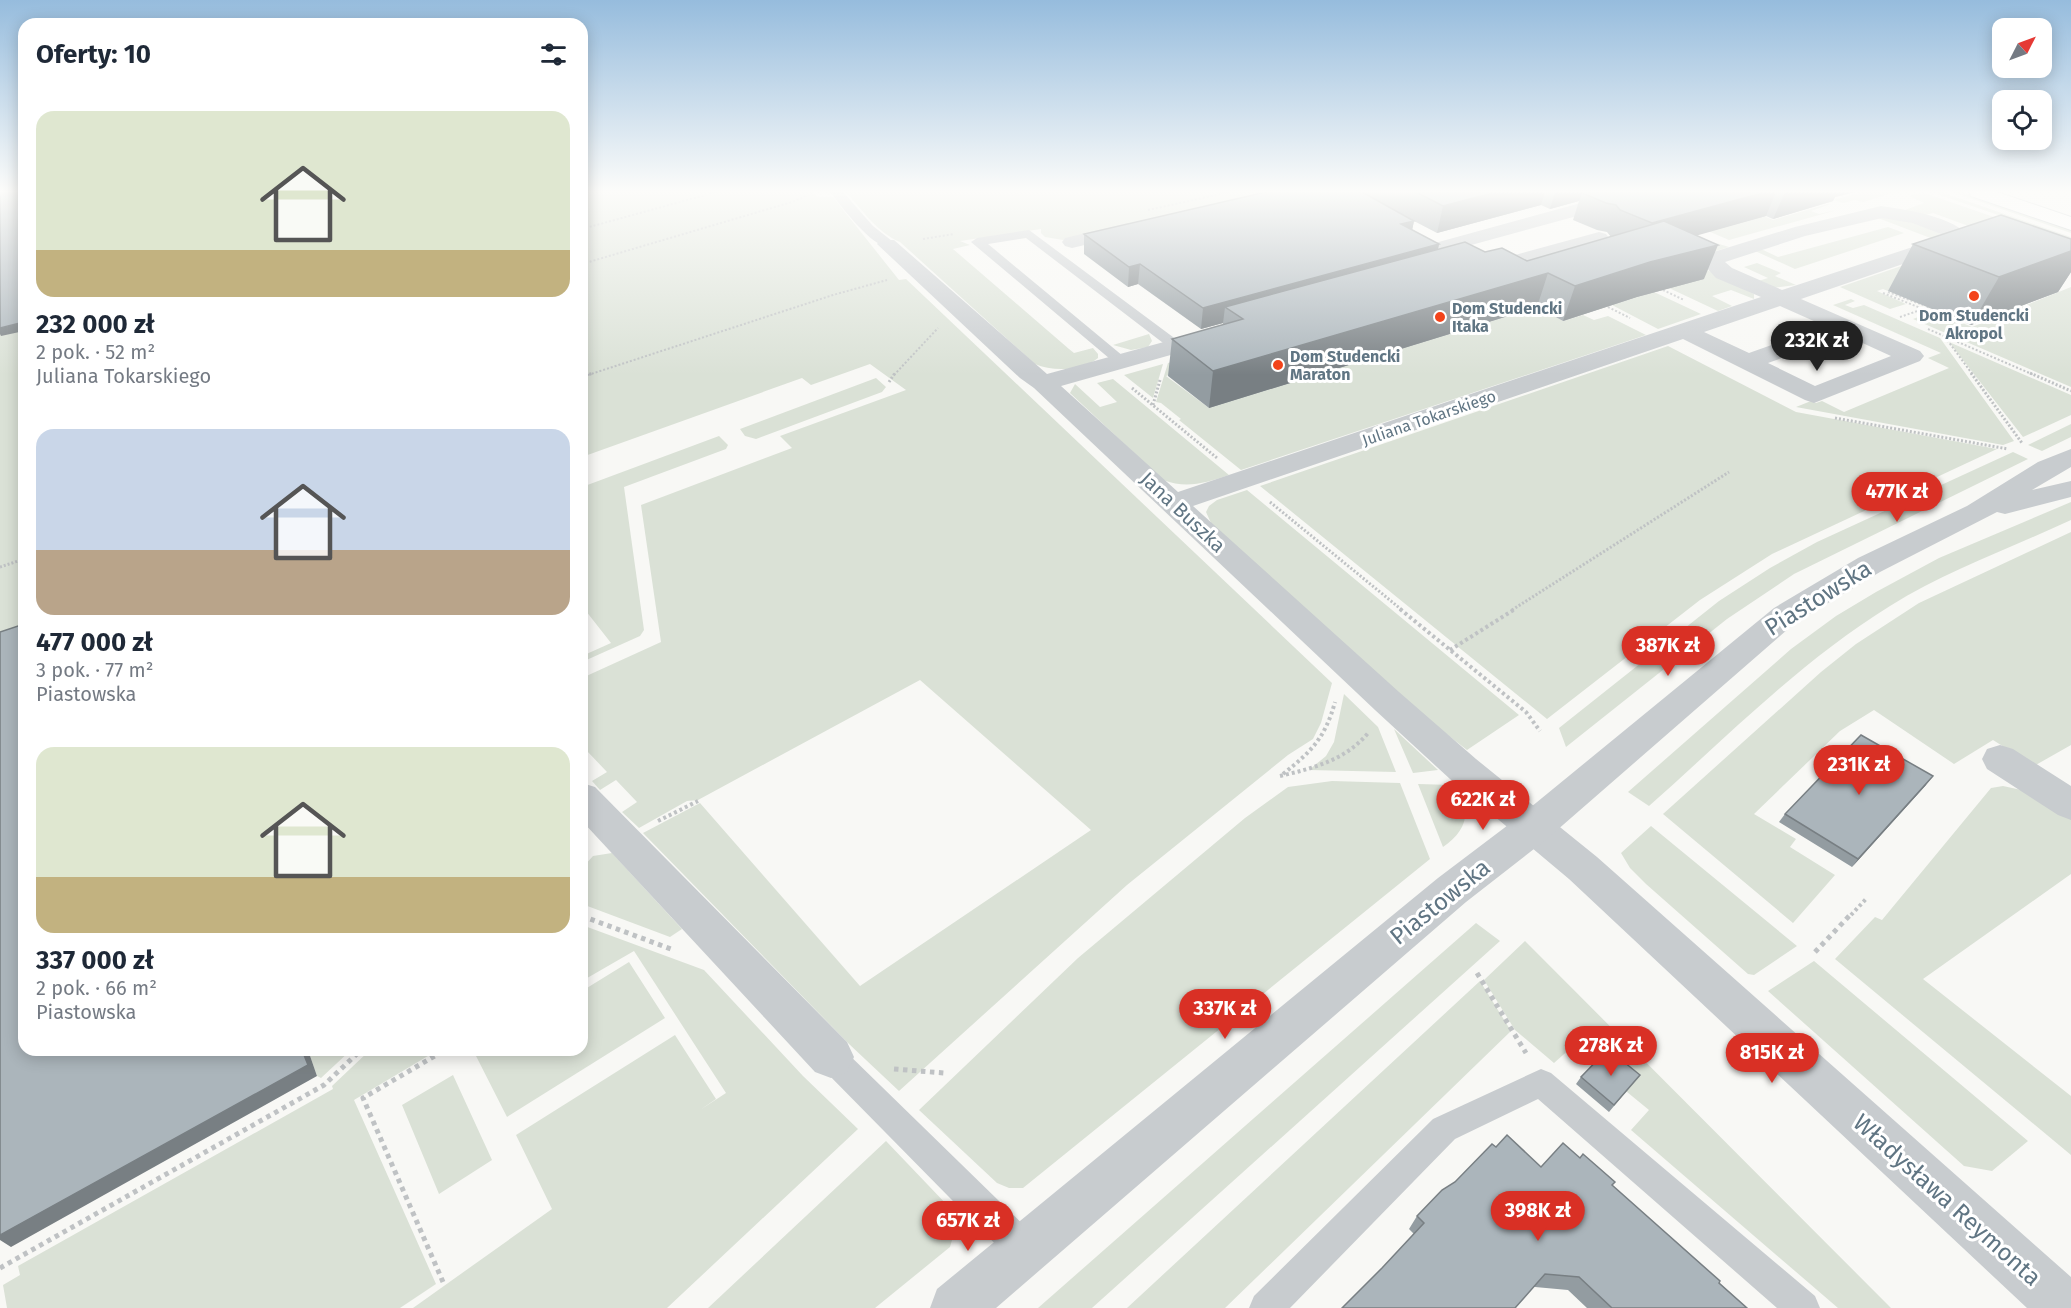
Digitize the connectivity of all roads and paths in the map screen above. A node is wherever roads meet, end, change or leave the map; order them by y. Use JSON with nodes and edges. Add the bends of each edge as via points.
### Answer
{"nodes":[{"id":1,"x":619,"y":253,"type":"edge"},
{"id":2,"x":897,"y":253,"type":"edge"},
{"id":3,"x":990,"y":253,"type":"edge"},
{"id":4,"x":1055,"y":253,"type":"edge"},
{"id":5,"x":1451,"y":253,"type":"edge"},
{"id":6,"x":1545,"y":253,"type":"edge"},
{"id":7,"x":1729,"y":253,"type":"edge"},
{"id":8,"x":1915,"y":253,"type":"edge"},
{"id":9,"x":588,"y":262,"type":"edge"},
{"id":10,"x":897,"y":278,"type":"dead end"},
{"id":11,"x":1780,"y":298,"type":"junction"},
{"id":12,"x":1936,"y":305,"type":"edge"},
{"id":13,"x":1929,"y":308,"type":"junction"},
{"id":14,"x":1923,"y":309,"type":"junction"},
{"id":15,"x":1891,"y":313,"type":"dead end"},
{"id":16,"x":1900,"y":317,"type":"junction"},
{"id":17,"x":944,"y":321,"type":"dead end"},
{"id":18,"x":1910,"y":321,"type":"dead end"},
{"id":19,"x":1919,"y":325,"type":"dead end"},
{"id":20,"x":1845,"y":327,"type":"junction"},
{"id":21,"x":1227,"y":332,"type":"edge"},
{"id":22,"x":1685,"y":332,"type":"junction"},
{"id":23,"x":1944,"y":336,"type":"junction"},
{"id":24,"x":1176,"y":346,"type":"junction"},
{"id":25,"x":1121,"y":361,"type":"junction"},
{"id":26,"x":1747,"y":362,"type":"junction"},
{"id":27,"x":588,"y":375,"type":"edge"},
{"id":28,"x":889,"y":382,"type":"dead end"},
{"id":29,"x":1043,"y":383,"type":"junction"},
{"id":30,"x":1130,"y":387,"type":"dead end"},
{"id":31,"x":2071,"y":391,"type":"edge"},
{"id":32,"x":2022,"y":443,"type":"dead end"},
{"id":33,"x":2071,"y":457,"type":"edge"},
{"id":34,"x":1226,"y":465,"type":"dead end"},
{"id":35,"x":1729,"y":472,"type":"dead end"},
{"id":36,"x":2071,"y":489,"type":"edge"},
{"id":37,"x":1262,"y":495,"type":"dead end"},
{"id":38,"x":1173,"y":503,"type":"junction"},
{"id":39,"x":1977,"y":512,"type":"junction"},
{"id":40,"x":18,"y":561,"type":"edge"},
{"id":41,"x":0,"y":567,"type":"edge"},
{"id":42,"x":1450,"y":650,"type":"junction"},
{"id":43,"x":1338,"y":692,"type":"dead end"},
{"id":44,"x":1373,"y":727,"type":"dead end"},
{"id":45,"x":1540,"y":731,"type":"dead end"},
{"id":46,"x":2000,"y":759,"type":"dead end"},
{"id":47,"x":588,"y":803,"type":"edge"},
{"id":48,"x":2071,"y":805,"type":"edge"},
{"id":49,"x":1534,"y":828,"type":"junction"},
{"id":50,"x":1866,"y":899,"type":"dead end"},
{"id":51,"x":588,"y":918,"type":"edge"},
{"id":52,"x":1815,"y":952,"type":"dead end"},
{"id":53,"x":682,"y":953,"type":"dead end"},
{"id":54,"x":1477,"y":973,"type":"dead end"},
{"id":55,"x":1515,"y":1034,"type":"dead end"},
{"id":56,"x":355,"y":1056,"type":"edge"},
{"id":57,"x":435,"y":1056,"type":"edge"},
{"id":58,"x":831,"y":1057,"type":"joint"},
{"id":59,"x":1025,"y":1250,"type":"junction"},
{"id":60,"x":0,"y":1268,"type":"edge"},
{"id":61,"x":443,"y":1282,"type":"dead end"},
{"id":62,"x":956,"y":1308,"type":"edge"},
{"id":63,"x":1266,"y":1308,"type":"edge"},
{"id":64,"x":1803,"y":1308,"type":"edge"},
{"id":65,"x":2066,"y":1308,"type":"edge"}],
"edges":[{"from":1,"to":9,"type":"path"},
{"from":2,"to":29,"type":"street","name":"Jana Buszka"},
{"from":3,"to":25,"type":"lane"},
{"from":4,"to":24,"type":"lane"},
{"from":5,"to":6,"type":"street","via":[[1467,264],[1505,264]]},
{"from":7,"to":11,"type":"street","name":"Juliana Tokarskiego","via":[[1713,260],[1721,272]]},
{"from":8,"to":11,"type":"street","name":"Juliana Tokarskiego"},
{"from":10,"to":27,"type":"path"},
{"from":11,"to":20,"type":"street","name":"Juliana Tokarskiego"},
{"from":11,"to":22,"type":"street","name":"Juliana Tokarskiego"},
{"from":12,"to":13,"type":"path"},
{"from":13,"to":14,"type":"path"},
{"from":13,"to":14,"type":"path","via":[[1881,292]]},
{"from":14,"to":16,"type":"path"},
{"from":15,"to":16,"type":"path"},
{"from":16,"to":18,"type":"path"},
{"from":17,"to":28,"type":"path"},
{"from":19,"to":23,"type":"path"},
{"from":20,"to":26,"type":"street"},
{"from":20,"to":26,"type":"street","name":"Juliana Tokarskiego","via":[[1912,356],[1814,395]]},
{"from":21,"to":24,"type":"street"},
{"from":22,"to":26,"type":"street","name":"Juliana Tokarskiego"},
{"from":22,"to":38,"type":"street","name":"Juliana Tokarskiego"},
{"from":23,"to":31,"type":"path"},
{"from":23,"to":32,"type":"path"},
{"from":24,"to":25,"type":"street"},
{"from":25,"to":29,"type":"street"},
{"from":29,"to":38,"type":"street","name":"Jana Buszka"},
{"from":30,"to":34,"type":"path"},
{"from":33,"to":39,"type":"street","name":"Piastowska"},
{"from":35,"to":42,"type":"path"},
{"from":36,"to":39,"type":"street","name":"Piastowska"},
{"from":37,"to":42,"type":"path"},
{"from":38,"to":49,"type":"street","name":"Jana Buszka","via":[[1463,769]]},
{"from":39,"to":49,"type":"street","name":"Piastowska","via":[[1869,565],[1785,615]]},
{"from":40,"to":41,"type":"path"},
{"from":42,"to":45,"type":"path","via":[[1526,712]]},
{"from":43,"to":44,"type":"path","via":[[1323,739],[1281,776],[1346,753],[1362,742]]},
{"from":46,"to":48,"type":"street"},
{"from":47,"to":58,"type":"street"},
{"from":49,"to":59,"type":"street","name":"Piastowska","via":[[1452,890]]},
{"from":49,"to":65,"type":"street","name":"Władysława Reymonta","via":[[1583,868]]},
{"from":50,"to":52,"type":"path"},
{"from":51,"to":53,"type":"path"},
{"from":54,"to":55,"type":"path"},
{"from":56,"to":60,"type":"path","via":[[324,1085]]},
{"from":57,"to":61,"type":"path","via":[[363,1098]]},
{"from":58,"to":59,"type":"lane"},
{"from":59,"to":62,"type":"street","name":"Piastowska"},
{"from":63,"to":64,"type":"lane","via":[[1444,1129],[1541,1083]]}]}
